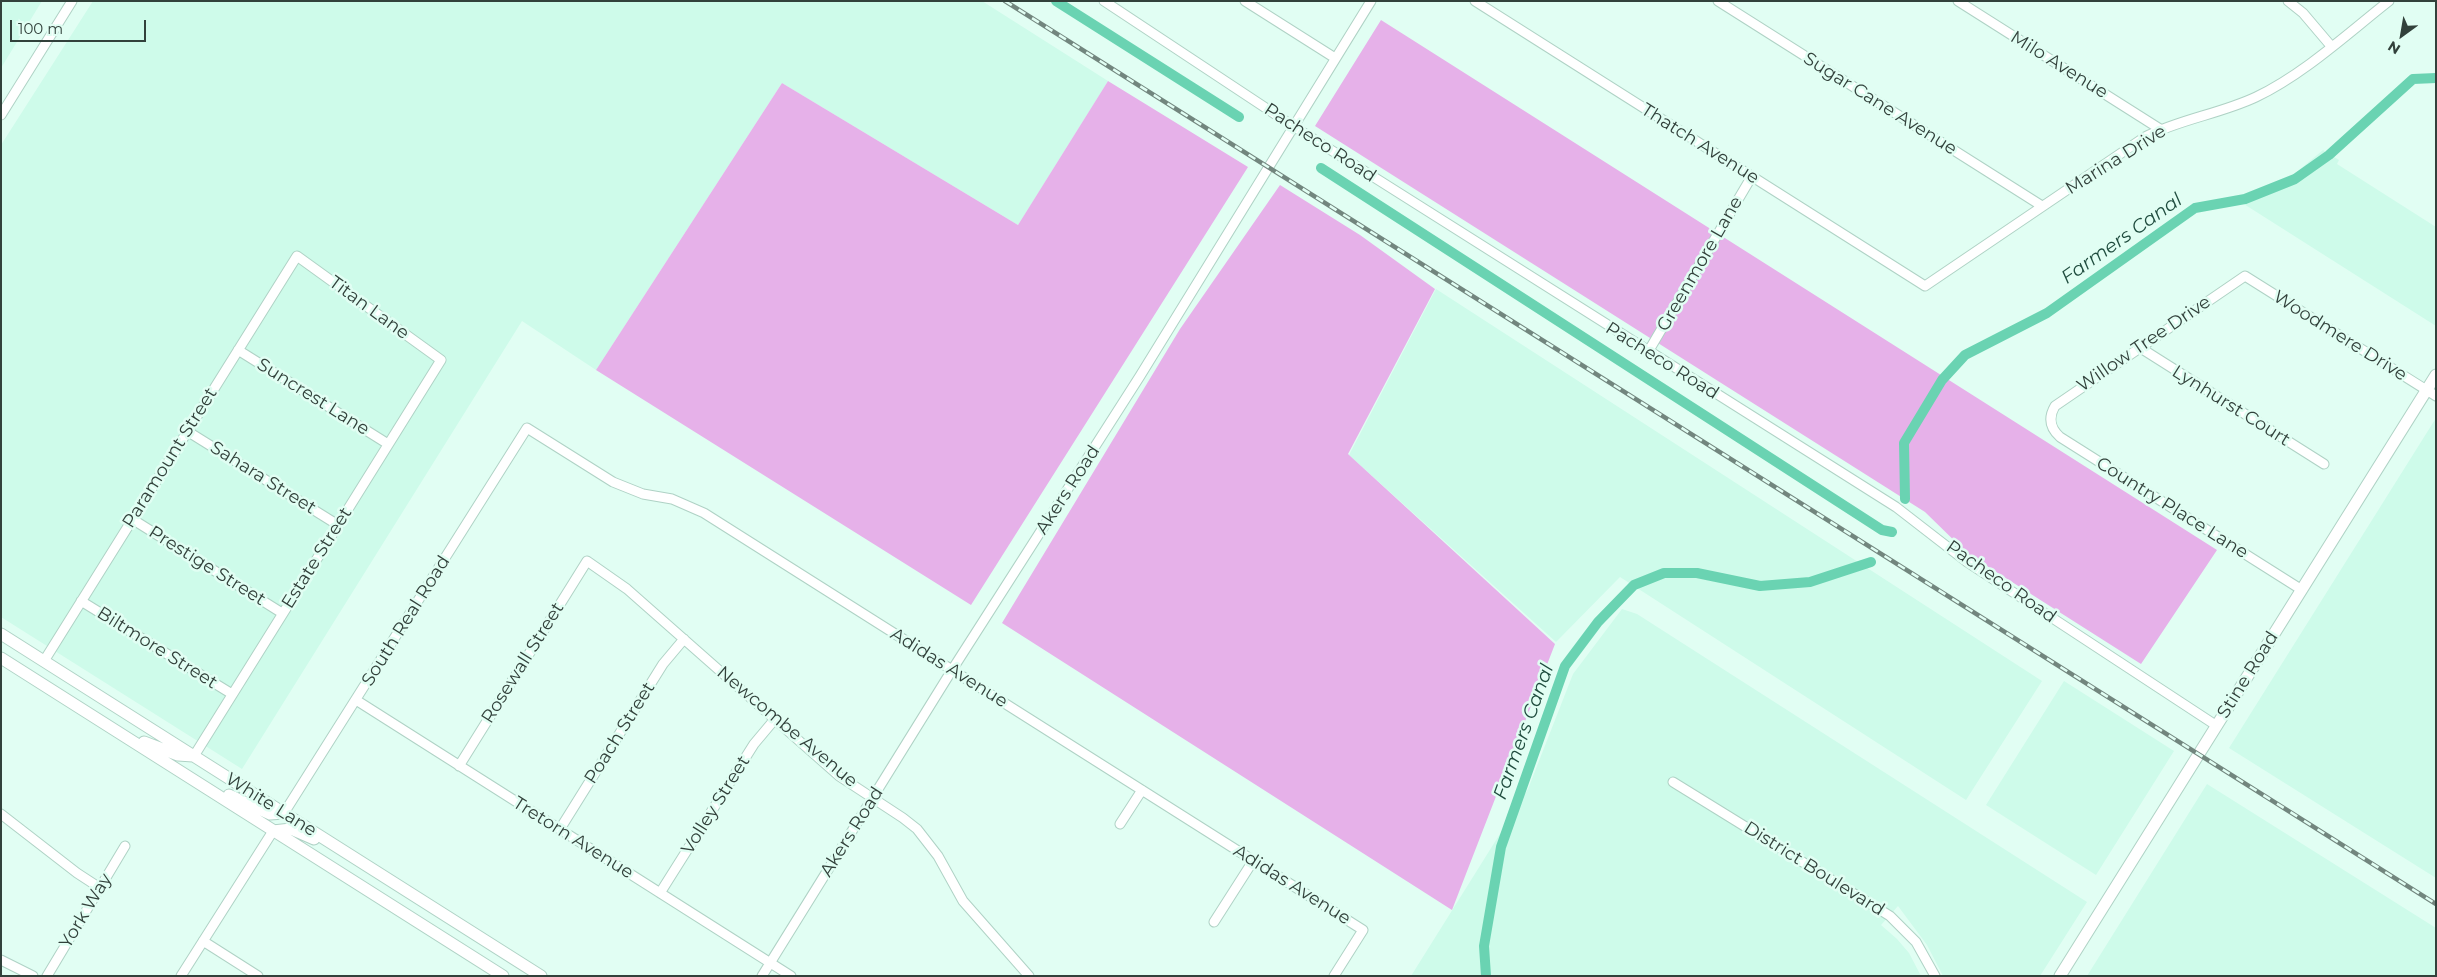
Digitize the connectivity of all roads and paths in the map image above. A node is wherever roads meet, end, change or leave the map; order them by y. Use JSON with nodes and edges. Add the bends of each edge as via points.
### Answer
{"nodes":[{"id":1,"x":72,"y":1,"type":"edge"},
{"id":2,"x":1104,"y":1,"type":"edge"},
{"id":3,"x":1245,"y":1,"type":"edge"},
{"id":4,"x":1371,"y":1,"type":"edge"},
{"id":5,"x":1476,"y":1,"type":"edge"},
{"id":6,"x":1718,"y":1,"type":"edge"},
{"id":7,"x":1958,"y":1,"type":"edge"},
{"id":8,"x":2288,"y":1,"type":"edge"},
{"id":9,"x":2389,"y":1,"type":"edge"},
{"id":10,"x":2331,"y":46,"type":"junction"},
{"id":11,"x":1335,"y":58,"type":"junction"},
{"id":12,"x":1,"y":115,"type":"edge"},
{"id":13,"x":1293,"y":126,"type":"junction"},
{"id":14,"x":2160,"y":129,"type":"junction"},
{"id":15,"x":1752,"y":176,"type":"junction"},
{"id":16,"x":2042,"y":206,"type":"junction"},
{"id":17,"x":296,"y":256,"type":"joint"},
{"id":18,"x":2245,"y":276,"type":"joint"},
{"id":19,"x":1925,"y":286,"type":"joint"},
{"id":20,"x":2139,"y":348,"type":"junction"},
{"id":21,"x":238,"y":350,"type":"junction"},
{"id":22,"x":1648,"y":352,"type":"junction"},
{"id":23,"x":441,"y":360,"type":"joint"},
{"id":24,"x":2436,"y":375,"type":"edge"},
{"id":25,"x":2431,"y":393,"type":"edge"},
{"id":26,"x":2050,"y":419,"type":"joint"},
{"id":27,"x":527,"y":428,"type":"joint"},
{"id":28,"x":187,"y":431,"type":"junction"},
{"id":29,"x":388,"y":444,"type":"junction"},
{"id":30,"x":2324,"y":464,"type":"dead end"},
{"id":31,"x":132,"y":519,"type":"junction"},
{"id":32,"x":338,"y":525,"type":"junction"},
{"id":33,"x":587,"y":561,"type":"joint"},
{"id":34,"x":2302,"y":590,"type":"junction"},
{"id":35,"x":82,"y":601,"type":"junction"},
{"id":36,"x":282,"y":613,"type":"junction"},
{"id":37,"x":1,"y":635,"type":"edge"},
{"id":38,"x":684,"y":639,"type":"junction"},
{"id":39,"x":1,"y":658,"type":"edge"},
{"id":40,"x":44,"y":661,"type":"junction"},
{"id":41,"x":952,"y":670,"type":"junction"},
{"id":42,"x":232,"y":694,"type":"junction"},
{"id":43,"x":356,"y":700,"type":"junction"},
{"id":44,"x":775,"y":719,"type":"junction"},
{"id":45,"x":2216,"y":726,"type":"junction"},
{"id":46,"x":117,"y":731,"type":"junction"},
{"id":47,"x":194,"y":756,"type":"junction"},
{"id":48,"x":459,"y":766,"type":"junction"},
{"id":49,"x":191,"y":777,"type":"junction"},
{"id":50,"x":1673,"y":782,"type":"dead end"},
{"id":51,"x":1142,"y":790,"type":"junction"},
{"id":52,"x":873,"y":798,"type":"junction"},
{"id":53,"x":284,"y":813,"type":"junction"},
{"id":54,"x":1,"y":814,"type":"edge"},
{"id":55,"x":1120,"y":824,"type":"dead end"},
{"id":56,"x":560,"y":829,"type":"junction"},
{"id":57,"x":273,"y":831,"type":"junction"},
{"id":58,"x":126,"y":846,"type":"dead end"},
{"id":59,"x":358,"y":860,"type":"junction"},
{"id":60,"x":1253,"y":861,"type":"junction"},
{"id":61,"x":100,"y":888,"type":"junction"},
{"id":62,"x":660,"y":893,"type":"junction"},
{"id":63,"x":1214,"y":922,"type":"dead end"},
{"id":64,"x":203,"y":941,"type":"junction"},
{"id":65,"x":1,"y":960,"type":"edge"},
{"id":66,"x":770,"y":963,"type":"junction"},
{"id":67,"x":33,"y":976,"type":"edge"},
{"id":68,"x":47,"y":976,"type":"edge"},
{"id":69,"x":181,"y":976,"type":"edge"},
{"id":70,"x":258,"y":976,"type":"edge"},
{"id":71,"x":503,"y":976,"type":"edge"},
{"id":72,"x":541,"y":976,"type":"edge"},
{"id":73,"x":762,"y":976,"type":"edge"},
{"id":74,"x":791,"y":976,"type":"edge"},
{"id":75,"x":1029,"y":976,"type":"edge"},
{"id":76,"x":1334,"y":976,"type":"edge"},
{"id":77,"x":1935,"y":976,"type":"edge"},
{"id":78,"x":2060,"y":976,"type":"edge"}],
"edges":[{"from":1,"to":12,"type":"street"},
{"from":2,"to":13,"type":"street","name":"Pacheco Road"},
{"from":3,"to":11,"type":"street"},
{"from":4,"to":11,"type":"street","name":"Akers Road"},
{"from":5,"to":15,"type":"street","name":"Thatch Avenue"},
{"from":6,"to":16,"type":"street","name":"Sugar Cane Avenue"},
{"from":7,"to":14,"type":"street","name":"Milo Avenue"},
{"from":8,"to":10,"type":"street","via":[[2303,13]]},
{"from":9,"to":10,"type":"street","name":"Marina Drive"},
{"from":10,"to":14,"type":"street","name":"Marina Drive","via":[[2257,96]]},
{"from":11,"to":13,"type":"street","name":"Akers Road"},
{"from":13,"to":22,"type":"street","name":"Pacheco Road"},
{"from":13,"to":41,"type":"street","name":"Akers Road","via":[[1140,376]]},
{"from":14,"to":16,"type":"street","name":"Marina Drive"},
{"from":15,"to":19,"type":"street","name":"Thatch Avenue"},
{"from":15,"to":22,"type":"street","name":"Greenmore Lane"},
{"from":16,"to":19,"type":"street","name":"Marina Drive"},
{"from":17,"to":21,"type":"street","name":"Paramount Street"},
{"from":17,"to":23,"type":"street","name":"Titan Lane"},
{"from":18,"to":20,"type":"street","name":"Willow Tree Drive"},
{"from":18,"to":25,"type":"street","name":"Woodmere Drive"},
{"from":20,"to":26,"type":"street","name":"Willow Tree Drive","via":[[2060,401]]},
{"from":20,"to":30,"type":"street","name":"Lynhurst Court"},
{"from":21,"to":28,"type":"street","name":"Paramount Street"},
{"from":21,"to":29,"type":"street","name":"Suncrest Lane"},
{"from":22,"to":45,"type":"street","name":"Pacheco Road","via":[[1896,507],[1967,562]]},
{"from":23,"to":29,"type":"street","name":"Estate Street"},
{"from":24,"to":25,"type":"main road","name":"Stine Road"},
{"from":25,"to":34,"type":"main road","name":"Stine Road"},
{"from":26,"to":34,"type":"street","name":"Country Place Lane","via":[[2060,437]]},
{"from":27,"to":41,"type":"street","name":"Adidas Avenue","via":[[612,482],[643,494],[672,499],[704,513]]},
{"from":27,"to":43,"type":"street","name":"South Real Road"},
{"from":28,"to":31,"type":"street","name":"Paramount Street"},
{"from":28,"to":32,"type":"street","name":"Sahara Street"},
{"from":29,"to":32,"type":"street","name":"Estate Street"},
{"from":31,"to":35,"type":"street","name":"Paramount Street"},
{"from":31,"to":36,"type":"street","name":"Prestige Street"},
{"from":32,"to":36,"type":"street","name":"Estate Street"},
{"from":33,"to":38,"type":"street","name":"Newcombe Avenue","via":[[628,588]]},
{"from":33,"to":48,"type":"street","name":"Rosewall Street"},
{"from":34,"to":45,"type":"main road","name":"Stine Road"},
{"from":35,"to":40,"type":"street","name":"Paramount Street"},
{"from":35,"to":42,"type":"street","name":"Biltmore Street"},
{"from":36,"to":42,"type":"street","name":"Estate Street"},
{"from":37,"to":40,"type":"main road","name":"White Lane"},
{"from":38,"to":44,"type":"street","name":"Newcombe Avenue"},
{"from":38,"to":56,"type":"street","name":"Poach Street","via":[[664,664]]},
{"from":39,"to":46,"type":"main road","name":"White Lane"},
{"from":40,"to":47,"type":"main road","name":"White Lane"},
{"from":41,"to":51,"type":"street","name":"Adidas Avenue"},
{"from":41,"to":52,"type":"street","name":"Akers Road"},
{"from":42,"to":47,"type":"street","name":"Estate Street"},
{"from":43,"to":48,"type":"street","name":"Tretorn Avenue"},
{"from":43,"to":53,"type":"street","name":"South Real Road"},
{"from":44,"to":52,"type":"street","name":"Newcombe Avenue","via":[[839,776]]},
{"from":44,"to":62,"type":"street","name":"Volley Street","via":[[754,744]]},
{"from":45,"to":78,"type":"main road","name":"Stine Road"},
{"from":46,"to":47,"type":"main road","via":[[178,755]]},
{"from":46,"to":49,"type":"main road","name":"White Lane"},
{"from":47,"to":53,"type":"main road","name":"White Lane"},
{"from":48,"to":56,"type":"street","name":"Tretorn Avenue"},
{"from":49,"to":53,"type":"main road","via":[[270,814]]},
{"from":49,"to":57,"type":"main road","name":"White Lane"},
{"from":50,"to":77,"type":"street","name":"District Boulevard","via":[[1890,916],[1916,942]]},
{"from":51,"to":55,"type":"street"},
{"from":51,"to":60,"type":"street","name":"Adidas Avenue"},
{"from":52,"to":66,"type":"street","name":"Akers Road"},
{"from":52,"to":75,"type":"street","name":"Newcombe Avenue","via":[[904,818],[928,842],[963,901]]},
{"from":53,"to":59,"type":"main road","name":"White Lane"},
{"from":54,"to":61,"type":"street"},
{"from":56,"to":62,"type":"street","name":"Tretorn Avenue"},
{"from":57,"to":59,"type":"main road","via":[[291,829]]},
{"from":57,"to":64,"type":"street"},
{"from":57,"to":71,"type":"main road","name":"White Lane"},
{"from":58,"to":61,"type":"street","name":"York Way"},
{"from":59,"to":72,"type":"main road","name":"White Lane"},
{"from":60,"to":63,"type":"street"},
{"from":60,"to":76,"type":"street","name":"Adidas Avenue","via":[[1363,930]]},
{"from":61,"to":68,"type":"street","name":"York Way"},
{"from":62,"to":66,"type":"street","name":"Tretorn Avenue"},
{"from":64,"to":69,"type":"street"},
{"from":64,"to":70,"type":"street"},
{"from":65,"to":67,"type":"street"},
{"from":66,"to":73,"type":"street","name":"Akers Road"},
{"from":66,"to":74,"type":"street","name":"Tretorn Avenue"}]}
